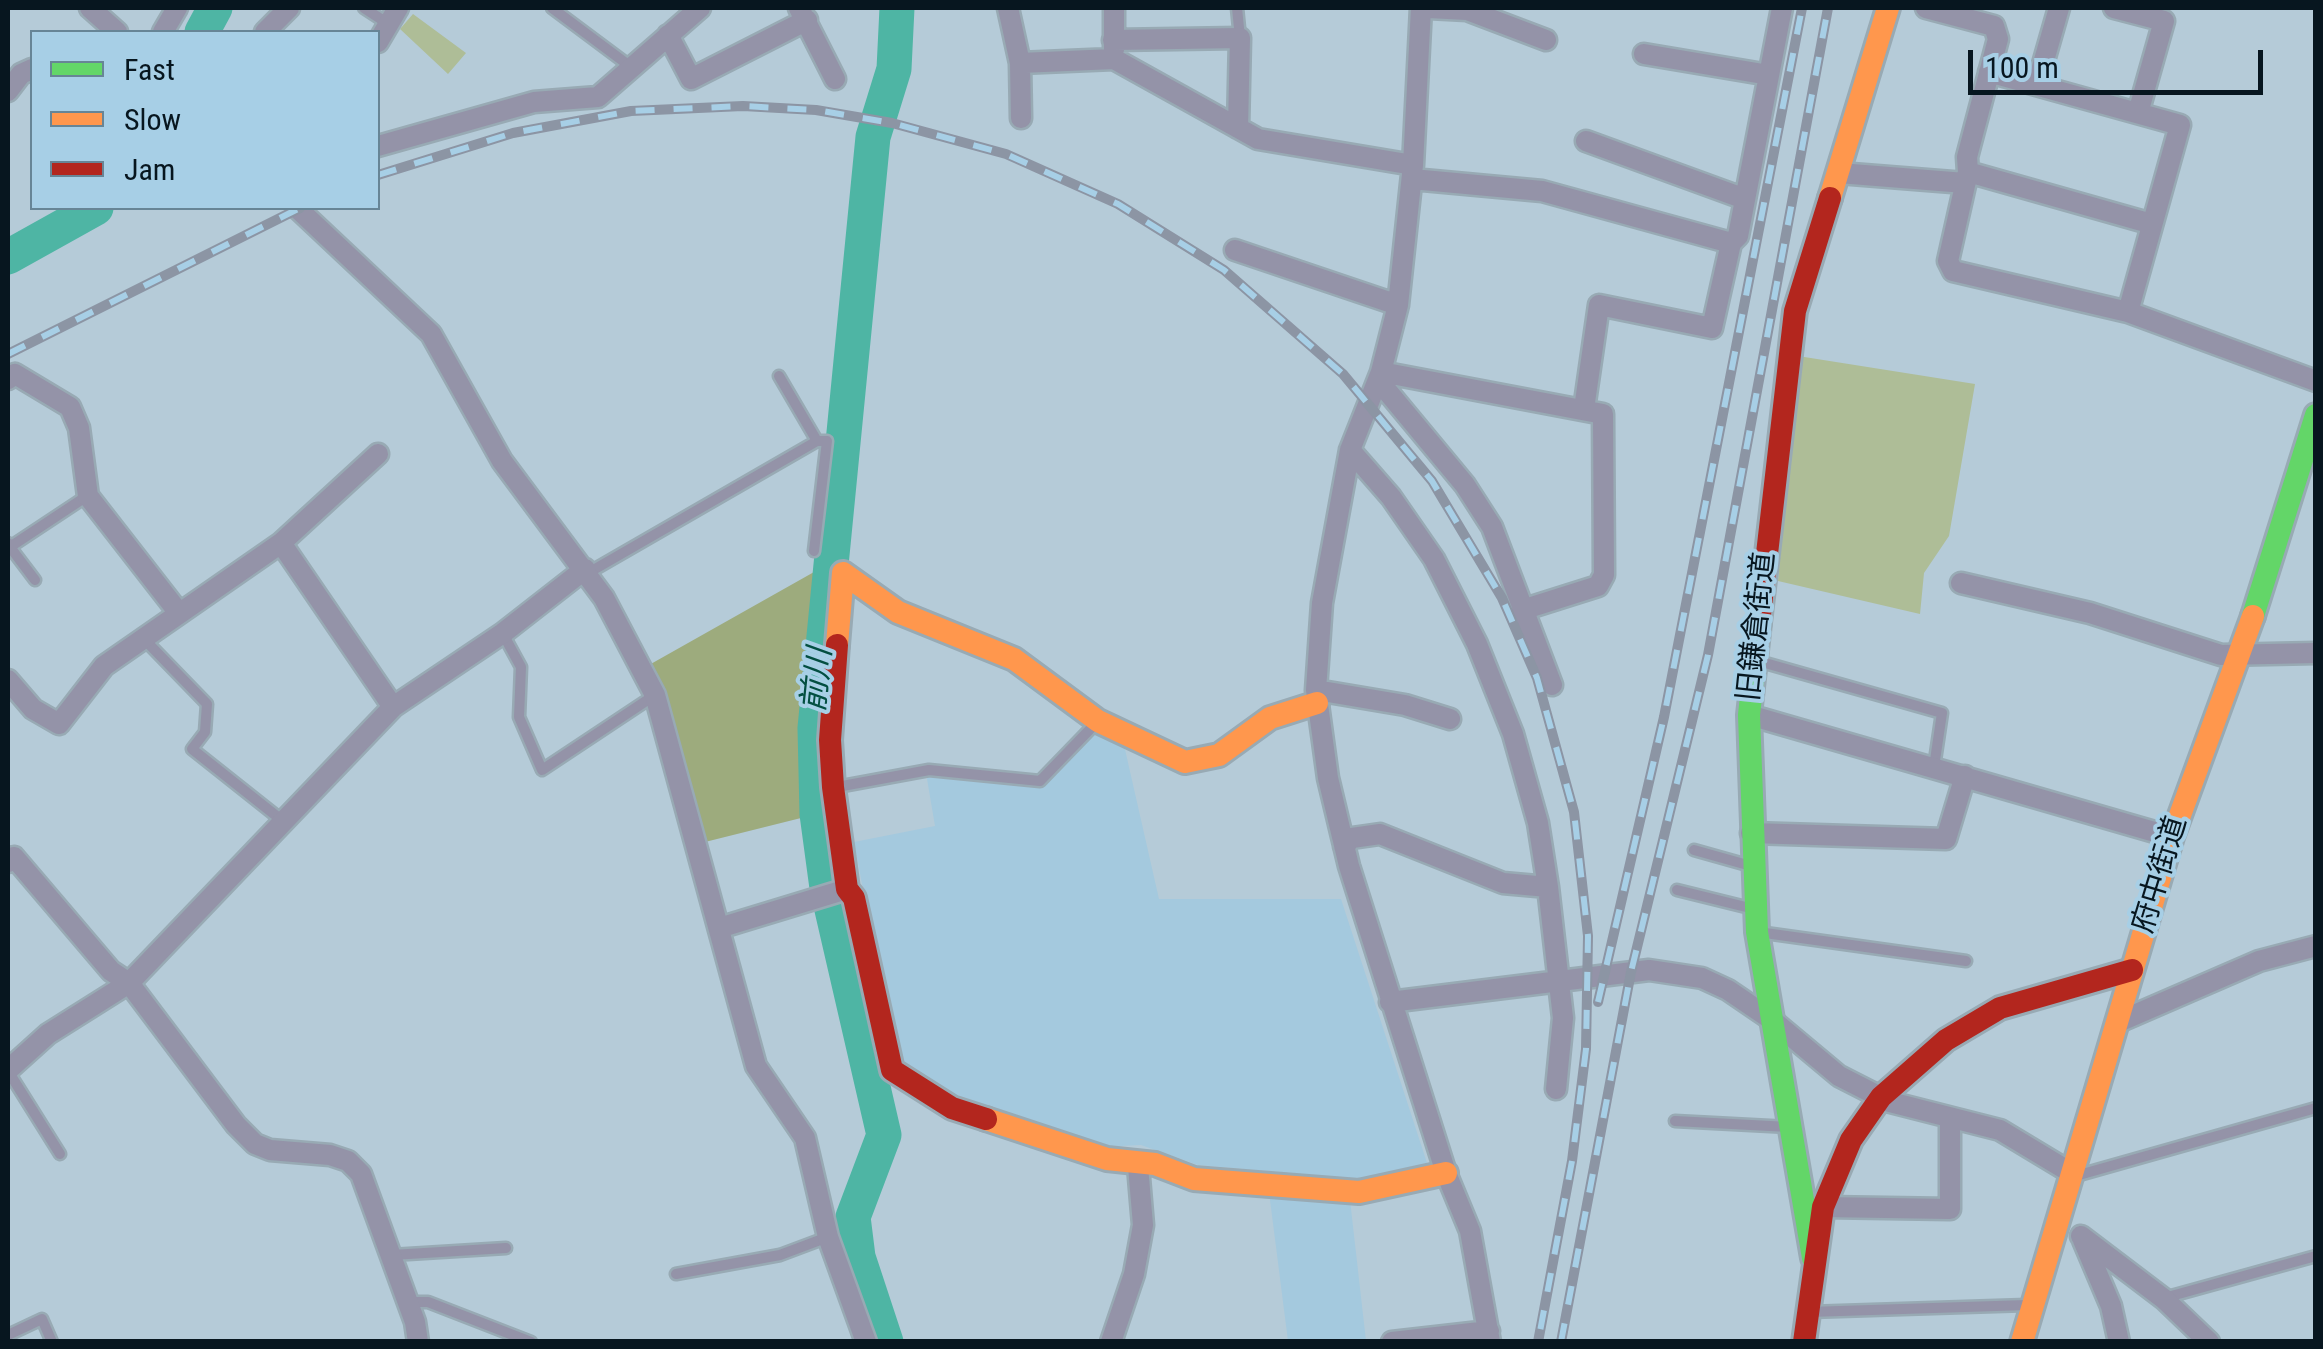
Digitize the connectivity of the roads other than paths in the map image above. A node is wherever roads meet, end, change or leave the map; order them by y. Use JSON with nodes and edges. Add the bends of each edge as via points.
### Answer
{"nodes":[{"id":1,"x":177,"y":8,"type":"edge"},
{"id":2,"x":289,"y":8,"type":"edge"},
{"id":3,"x":364,"y":8,"type":"edge"},
{"id":4,"x":552,"y":8,"type":"edge"},
{"id":5,"x":700,"y":8,"type":"edge"},
{"id":6,"x":1008,"y":8,"type":"edge"},
{"id":7,"x":1114,"y":8,"type":"edge"},
{"id":8,"x":1237,"y":8,"type":"edge"},
{"id":9,"x":1422,"y":8,"type":"edge"},
{"id":10,"x":1430,"y":8,"type":"edge"},
{"id":11,"x":1782,"y":8,"type":"edge"},
{"id":12,"x":1888,"y":8,"type":"edge"},
{"id":13,"x":1926,"y":8,"type":"edge"},
{"id":14,"x":2059,"y":8,"type":"edge"},
{"id":15,"x":2114,"y":8,"type":"edge"},
{"id":16,"x":803,"y":14,"type":"edge"},
{"id":17,"x":92,"y":17,"type":"edge"},
{"id":18,"x":388,"y":24,"type":"edge"},
{"id":19,"x":114,"y":30,"type":"edge"},
{"id":20,"x":164,"y":30,"type":"edge"},
{"id":21,"x":267,"y":30,"type":"edge"},
{"id":22,"x":668,"y":35,"type":"junction"},
{"id":23,"x":1240,"y":38,"type":"junction"},
{"id":24,"x":1546,"y":40,"type":"dead end"},
{"id":25,"x":1114,"y":49,"type":"junction"},
{"id":26,"x":1644,"y":54,"type":"dead end"},
{"id":27,"x":1020,"y":63,"type":"junction"},
{"id":28,"x":632,"y":68,"type":"junction"},
{"id":29,"x":30,"y":70,"type":"edge"},
{"id":30,"x":1990,"y":72,"type":"junction"},
{"id":31,"x":1768,"y":75,"type":"junction"},
{"id":32,"x":835,"y":79,"type":"dead end"},
{"id":33,"x":2037,"y":85,"type":"junction"},
{"id":34,"x":8,"y":92,"type":"edge"},
{"id":35,"x":2138,"y":113,"type":"junction"},
{"id":36,"x":1021,"y":118,"type":"dead end"},
{"id":37,"x":1238,"y":128,"type":"junction"},
{"id":38,"x":1586,"y":142,"type":"dead end"},
{"id":39,"x":380,"y":145,"type":"edge"},
{"id":40,"x":1412,"y":172,"type":"junction"},
{"id":41,"x":1838,"y":173,"type":"junction"},
{"id":42,"x":1966,"y":178,"type":"junction"},
{"id":43,"x":1745,"y":198,"type":"junction"},
{"id":44,"x":299,"y":210,"type":"edge"},
{"id":45,"x":2152,"y":224,"type":"junction"},
{"id":46,"x":1731,"y":243,"type":"junction"},
{"id":47,"x":1234,"y":250,"type":"dead end"},
{"id":48,"x":1398,"y":304,"type":"junction"},
{"id":49,"x":2128,"y":312,"type":"junction"},
{"id":50,"x":779,"y":376,"type":"dead end"},
{"id":51,"x":1379,"y":376,"type":"junction"},
{"id":52,"x":8,"y":378,"type":"edge"},
{"id":53,"x":2316,"y":381,"type":"edge"},
{"id":54,"x":1584,"y":409,"type":"junction"},
{"id":55,"x":2316,"y":415,"type":"edge"},
{"id":56,"x":817,"y":442,"type":"junction"},
{"id":57,"x":1350,"y":450,"type":"junction"},
{"id":58,"x":378,"y":454,"type":"dead end"},
{"id":59,"x":88,"y":496,"type":"junction"},
{"id":60,"x":281,"y":543,"type":"junction"},
{"id":61,"x":9,"y":545,"type":"edge"},
{"id":62,"x":814,"y":551,"type":"dead end"},
{"id":63,"x":585,"y":570,"type":"junction"},
{"id":64,"x":35,"y":580,"type":"dead end"},
{"id":65,"x":1961,"y":583,"type":"dead end"},
{"id":66,"x":1522,"y":610,"type":"junction"},
{"id":67,"x":180,"y":613,"type":"junction"},
{"id":68,"x":503,"y":633,"type":"junction"},
{"id":69,"x":143,"y":638,"type":"junction"},
{"id":70,"x":2316,"y":652,"type":"edge"},
{"id":71,"x":2237,"y":656,"type":"junction"},
{"id":72,"x":1752,"y":659,"type":"junction"},
{"id":73,"x":8,"y":680,"type":"edge"},
{"id":74,"x":1552,"y":685,"type":"dead end"},
{"id":75,"x":655,"y":694,"type":"junction"},
{"id":76,"x":1316,"y":697,"type":"junction"},
{"id":77,"x":394,"y":706,"type":"junction"},
{"id":78,"x":1749,"y":715,"type":"junction"},
{"id":79,"x":1450,"y":718,"type":"dead end"},
{"id":80,"x":1098,"y":722,"type":"junction"},
{"id":81,"x":1934,"y":767,"type":"junction"},
{"id":82,"x":1965,"y":776,"type":"junction"},
{"id":83,"x":833,"y":787,"type":"junction"},
{"id":84,"x":284,"y":822,"type":"junction"},
{"id":85,"x":1751,"y":833,"type":"junction"},
{"id":86,"x":2172,"y":837,"type":"junction"},
{"id":87,"x":1344,"y":846,"type":"junction"},
{"id":88,"x":1694,"y":850,"type":"dead end"},
{"id":89,"x":10,"y":856,"type":"edge"},
{"id":90,"x":1753,"y":867,"type":"junction"},
{"id":91,"x":1548,"y":887,"type":"junction"},
{"id":92,"x":847,"y":889,"type":"junction"},
{"id":93,"x":1677,"y":890,"type":"dead end"},
{"id":94,"x":1756,"y":921,"type":"junction"},
{"id":95,"x":719,"y":928,"type":"junction"},
{"id":96,"x":2316,"y":946,"type":"edge"},
{"id":97,"x":1966,"y":961,"type":"dead end"},
{"id":98,"x":2132,"y":970,"type":"junction"},
{"id":99,"x":1558,"y":982,"type":"junction"},
{"id":100,"x":129,"y":983,"type":"junction"},
{"id":101,"x":1390,"y":1002,"type":"junction"},
{"id":102,"x":1772,"y":1020,"type":"junction"},
{"id":103,"x":2116,"y":1023,"type":"junction"},
{"id":104,"x":8,"y":1070,"type":"edge"},
{"id":105,"x":1556,"y":1088,"type":"dead end"},
{"id":106,"x":1881,"y":1097,"type":"junction"},
{"id":107,"x":2316,"y":1108,"type":"edge"},
{"id":108,"x":1950,"y":1119,"type":"junction"},
{"id":109,"x":1675,"y":1122,"type":"dead end"},
{"id":110,"x":1790,"y":1128,"type":"junction"},
{"id":111,"x":60,"y":1154,"type":"dead end"},
{"id":112,"x":1138,"y":1166,"type":"junction"},
{"id":113,"x":1446,"y":1173,"type":"junction"},
{"id":114,"x":2073,"y":1174,"type":"junction"},
{"id":115,"x":1823,"y":1207,"type":"junction"},
{"id":116,"x":2060,"y":1219,"type":"junction"},
{"id":117,"x":2082,"y":1236,"type":"junction"},
{"id":118,"x":828,"y":1237,"type":"junction"},
{"id":119,"x":506,"y":1248,"type":"dead end"},
{"id":120,"x":391,"y":1255,"type":"junction"},
{"id":121,"x":2316,"y":1256,"type":"edge"},
{"id":122,"x":1813,"y":1258,"type":"junction"},
{"id":123,"x":676,"y":1274,"type":"dead end"},
{"id":124,"x":2164,"y":1298,"type":"junction"},
{"id":125,"x":408,"y":1302,"type":"junction"},
{"id":126,"x":2033,"y":1305,"type":"junction"},
{"id":127,"x":1806,"y":1312,"type":"junction"},
{"id":128,"x":8,"y":1336,"type":"edge"},
{"id":129,"x":1489,"y":1336,"type":"edge"},
{"id":130,"x":860,"y":1337,"type":"edge"},
{"id":131,"x":52,"y":1342,"type":"edge"},
{"id":132,"x":418,"y":1342,"type":"edge"},
{"id":133,"x":531,"y":1342,"type":"edge"},
{"id":134,"x":1111,"y":1342,"type":"edge"},
{"id":135,"x":1392,"y":1342,"type":"edge"},
{"id":136,"x":1804,"y":1342,"type":"edge"},
{"id":137,"x":2022,"y":1342,"type":"edge"},
{"id":138,"x":2118,"y":1342,"type":"edge"},
{"id":139,"x":2209,"y":1342,"type":"edge"}],
"edges":[{"from":1,"to":20,"type":"street"},
{"from":2,"to":21,"type":"street"},
{"from":3,"to":18,"type":"lane"},
{"from":4,"to":28,"type":"lane"},
{"from":5,"to":22,"type":"street"},
{"from":6,"to":27,"type":"street"},
{"from":7,"to":25,"type":"street"},
{"from":8,"to":23,"type":"lane"},
{"from":9,"to":40,"type":"street"},
{"from":10,"to":24,"type":"street","via":[[1467,10]]},
{"from":11,"to":31,"type":"street"},
{"from":12,"to":41,"type":"street","name":"旧鎌倉街道"},
{"from":13,"to":30,"type":"street","via":[[1994,26],[1998,39]]},
{"from":14,"to":33,"type":"street"},
{"from":15,"to":35,"type":"street","via":[[2164,21]]},
{"from":16,"to":22,"type":"street","via":[[691,79]]},
{"from":16,"to":32,"type":"street"},
{"from":17,"to":19,"type":"street"},
{"from":22,"to":28,"type":"street"},
{"from":23,"to":25,"type":"street"},
{"from":23,"to":37,"type":"street"},
{"from":25,"to":27,"type":"street"},
{"from":25,"to":37,"type":"street"},
{"from":26,"to":31,"type":"street"},
{"from":27,"to":36,"type":"street"},
{"from":28,"to":39,"type":"street","via":[[598,97],[534,102]]},
{"from":29,"to":34,"type":"street"},
{"from":30,"to":33,"type":"street"},
{"from":30,"to":42,"type":"street"},
{"from":31,"to":43,"type":"street"},
{"from":33,"to":35,"type":"street"},
{"from":35,"to":45,"type":"street","via":[[2180,124]]},
{"from":37,"to":40,"type":"street","via":[[1258,139]]},
{"from":38,"to":43,"type":"street"},
{"from":40,"to":46,"type":"street","via":[[1542,191]]},
{"from":40,"to":48,"type":"street"},
{"from":41,"to":42,"type":"street"},
{"from":41,"to":72,"type":"street","name":"旧鎌倉街道","via":[[1795,311]]},
{"from":42,"to":45,"type":"street"},
{"from":42,"to":49,"type":"street","via":[[1948,261],[1953,271]]},
{"from":43,"to":46,"type":"street"},
{"from":44,"to":63,"type":"street","via":[[431,334],[502,461]]},
{"from":45,"to":49,"type":"street"},
{"from":46,"to":54,"type":"street","via":[[1712,328],[1599,305]]},
{"from":47,"to":48,"type":"street"},
{"from":48,"to":51,"type":"street"},
{"from":49,"to":53,"type":"street"},
{"from":50,"to":56,"type":"lane"},
{"from":51,"to":54,"type":"street"},
{"from":51,"to":57,"type":"street"},
{"from":51,"to":66,"type":"street","via":[[1492,527]]},
{"from":52,"to":59,"type":"street","via":[[14,374],[70,407]]},
{"from":54,"to":66,"type":"street","via":[[1603,414],[1604,575],[1598,586]]},
{"from":55,"to":71,"type":"street","name":"府中街道"},
{"from":56,"to":62,"type":"lane","via":[[827,442]]},
{"from":56,"to":63,"type":"lane"},
{"from":57,"to":76,"type":"street","via":[[1322,603]]},
{"from":57,"to":91,"type":"street","via":[[1434,559],[1477,644],[1524,770]]},
{"from":58,"to":60,"type":"street"},
{"from":59,"to":61,"type":"lane"},
{"from":59,"to":67,"type":"street"},
{"from":60,"to":67,"type":"street"},
{"from":60,"to":77,"type":"street"},
{"from":61,"to":64,"type":"lane"},
{"from":63,"to":68,"type":"street"},
{"from":63,"to":75,"type":"street"},
{"from":65,"to":71,"type":"street"},
{"from":66,"to":74,"type":"street"},
{"from":67,"to":69,"type":"street"},
{"from":68,"to":75,"type":"lane","via":[[521,666],[519,717],[542,770]]},
{"from":68,"to":77,"type":"street"},
{"from":69,"to":73,"type":"street","via":[[104,666],[59,724],[33,709]]},
{"from":69,"to":84,"type":"lane","via":[[206,704],[206,732],[192,749]]},
{"from":70,"to":71,"type":"street"},
{"from":71,"to":86,"type":"street","name":"府中街道"},
{"from":72,"to":78,"type":"street","name":"旧鎌倉街道"},
{"from":72,"to":81,"type":"lane","via":[[1942,714]]},
{"from":75,"to":95,"type":"street"},
{"from":76,"to":79,"type":"street","via":[[1404,705]]},
{"from":76,"to":80,"type":"street","via":[[1270,718],[1219,755],[1185,762]]},
{"from":76,"to":87,"type":"street"},
{"from":77,"to":84,"type":"street"},
{"from":78,"to":81,"type":"street"},
{"from":78,"to":85,"type":"street","name":"旧鎌倉街道"},
{"from":80,"to":83,"type":"lane","via":[[1040,782],[929,770]]},
{"from":80,"to":83,"type":"street","via":[[1014,660],[898,612],[843,574],[830,740]]},
{"from":81,"to":82,"type":"street"},
{"from":82,"to":85,"type":"street","via":[[1946,839]]},
{"from":82,"to":86,"type":"street"},
{"from":83,"to":92,"type":"street"},
{"from":84,"to":100,"type":"street"},
{"from":85,"to":90,"type":"street","name":"旧鎌倉街道"},
{"from":86,"to":98,"type":"street","name":"府中街道"},
{"from":87,"to":91,"type":"street","via":[[1352,838],[1380,834],[1503,883]]},
{"from":87,"to":101,"type":"street"},
{"from":88,"to":90,"type":"lane"},
{"from":89,"to":100,"type":"street"},
{"from":90,"to":94,"type":"street","name":"旧鎌倉街道"},
{"from":91,"to":99,"type":"street"},
{"from":92,"to":95,"type":"street"},
{"from":92,"to":112,"type":"street","via":[[892,1070],[952,1108]]},
{"from":93,"to":94,"type":"lane"},
{"from":94,"to":97,"type":"lane"},
{"from":94,"to":102,"type":"street","name":"旧鎌倉街道"},
{"from":95,"to":118,"type":"street","via":[[756,1066],[805,1138]]},
{"from":96,"to":103,"type":"street","via":[[2260,961]]},
{"from":98,"to":103,"type":"street","name":"府中街道"},
{"from":98,"to":106,"type":"street","via":[[2000,1008],[1946,1040]]},
{"from":99,"to":101,"type":"street"},
{"from":99,"to":102,"type":"street","via":[[1667,971],[1728,990]]},
{"from":99,"to":105,"type":"street","via":[[1563,1018]]},
{"from":100,"to":104,"type":"street","via":[[48,1034]]},
{"from":100,"to":120,"type":"street","via":[[255,1144],[330,1155],[361,1174]]},
{"from":101,"to":113,"type":"street"},
{"from":102,"to":106,"type":"street","via":[[1839,1076]]},
{"from":102,"to":110,"type":"street","name":"旧鎌倉街道"},
{"from":103,"to":114,"type":"street","name":"府中街道"},
{"from":104,"to":111,"type":"lane"},
{"from":106,"to":108,"type":"street"},
{"from":106,"to":115,"type":"street","via":[[1851,1140]]},
{"from":107,"to":114,"type":"lane"},
{"from":108,"to":114,"type":"street","via":[[2000,1130]]},
{"from":108,"to":115,"type":"street","via":[[1950,1209]]},
{"from":109,"to":110,"type":"lane"},
{"from":110,"to":122,"type":"street","name":"旧鎌倉街道"},
{"from":112,"to":113,"type":"street","via":[[1156,1164],[1194,1179],[1360,1192]]},
{"from":112,"to":134,"type":"street","via":[[1143,1226]]},
{"from":113,"to":129,"type":"street","via":[[1470,1231]]},
{"from":114,"to":116,"type":"street","name":"府中街道"},
{"from":115,"to":122,"type":"street"},
{"from":116,"to":117,"type":"street"},
{"from":116,"to":126,"type":"street","name":"府中街道"},
{"from":117,"to":124,"type":"street"},
{"from":117,"to":138,"type":"street","via":[[2112,1306]]},
{"from":118,"to":123,"type":"lane","via":[[780,1255]]},
{"from":118,"to":130,"type":"street"},
{"from":119,"to":120,"type":"lane"},
{"from":120,"to":125,"type":"street"},
{"from":121,"to":124,"type":"lane"},
{"from":122,"to":127,"type":"street"},
{"from":124,"to":139,"type":"street"},
{"from":125,"to":132,"type":"street"},
{"from":125,"to":133,"type":"lane","via":[[428,1302]]},
{"from":126,"to":127,"type":"lane"},
{"from":126,"to":137,"type":"street","name":"府中街道"},
{"from":127,"to":136,"type":"street"},
{"from":128,"to":131,"type":"lane","via":[[42,1320]]},
{"from":129,"to":135,"type":"street"}]}
